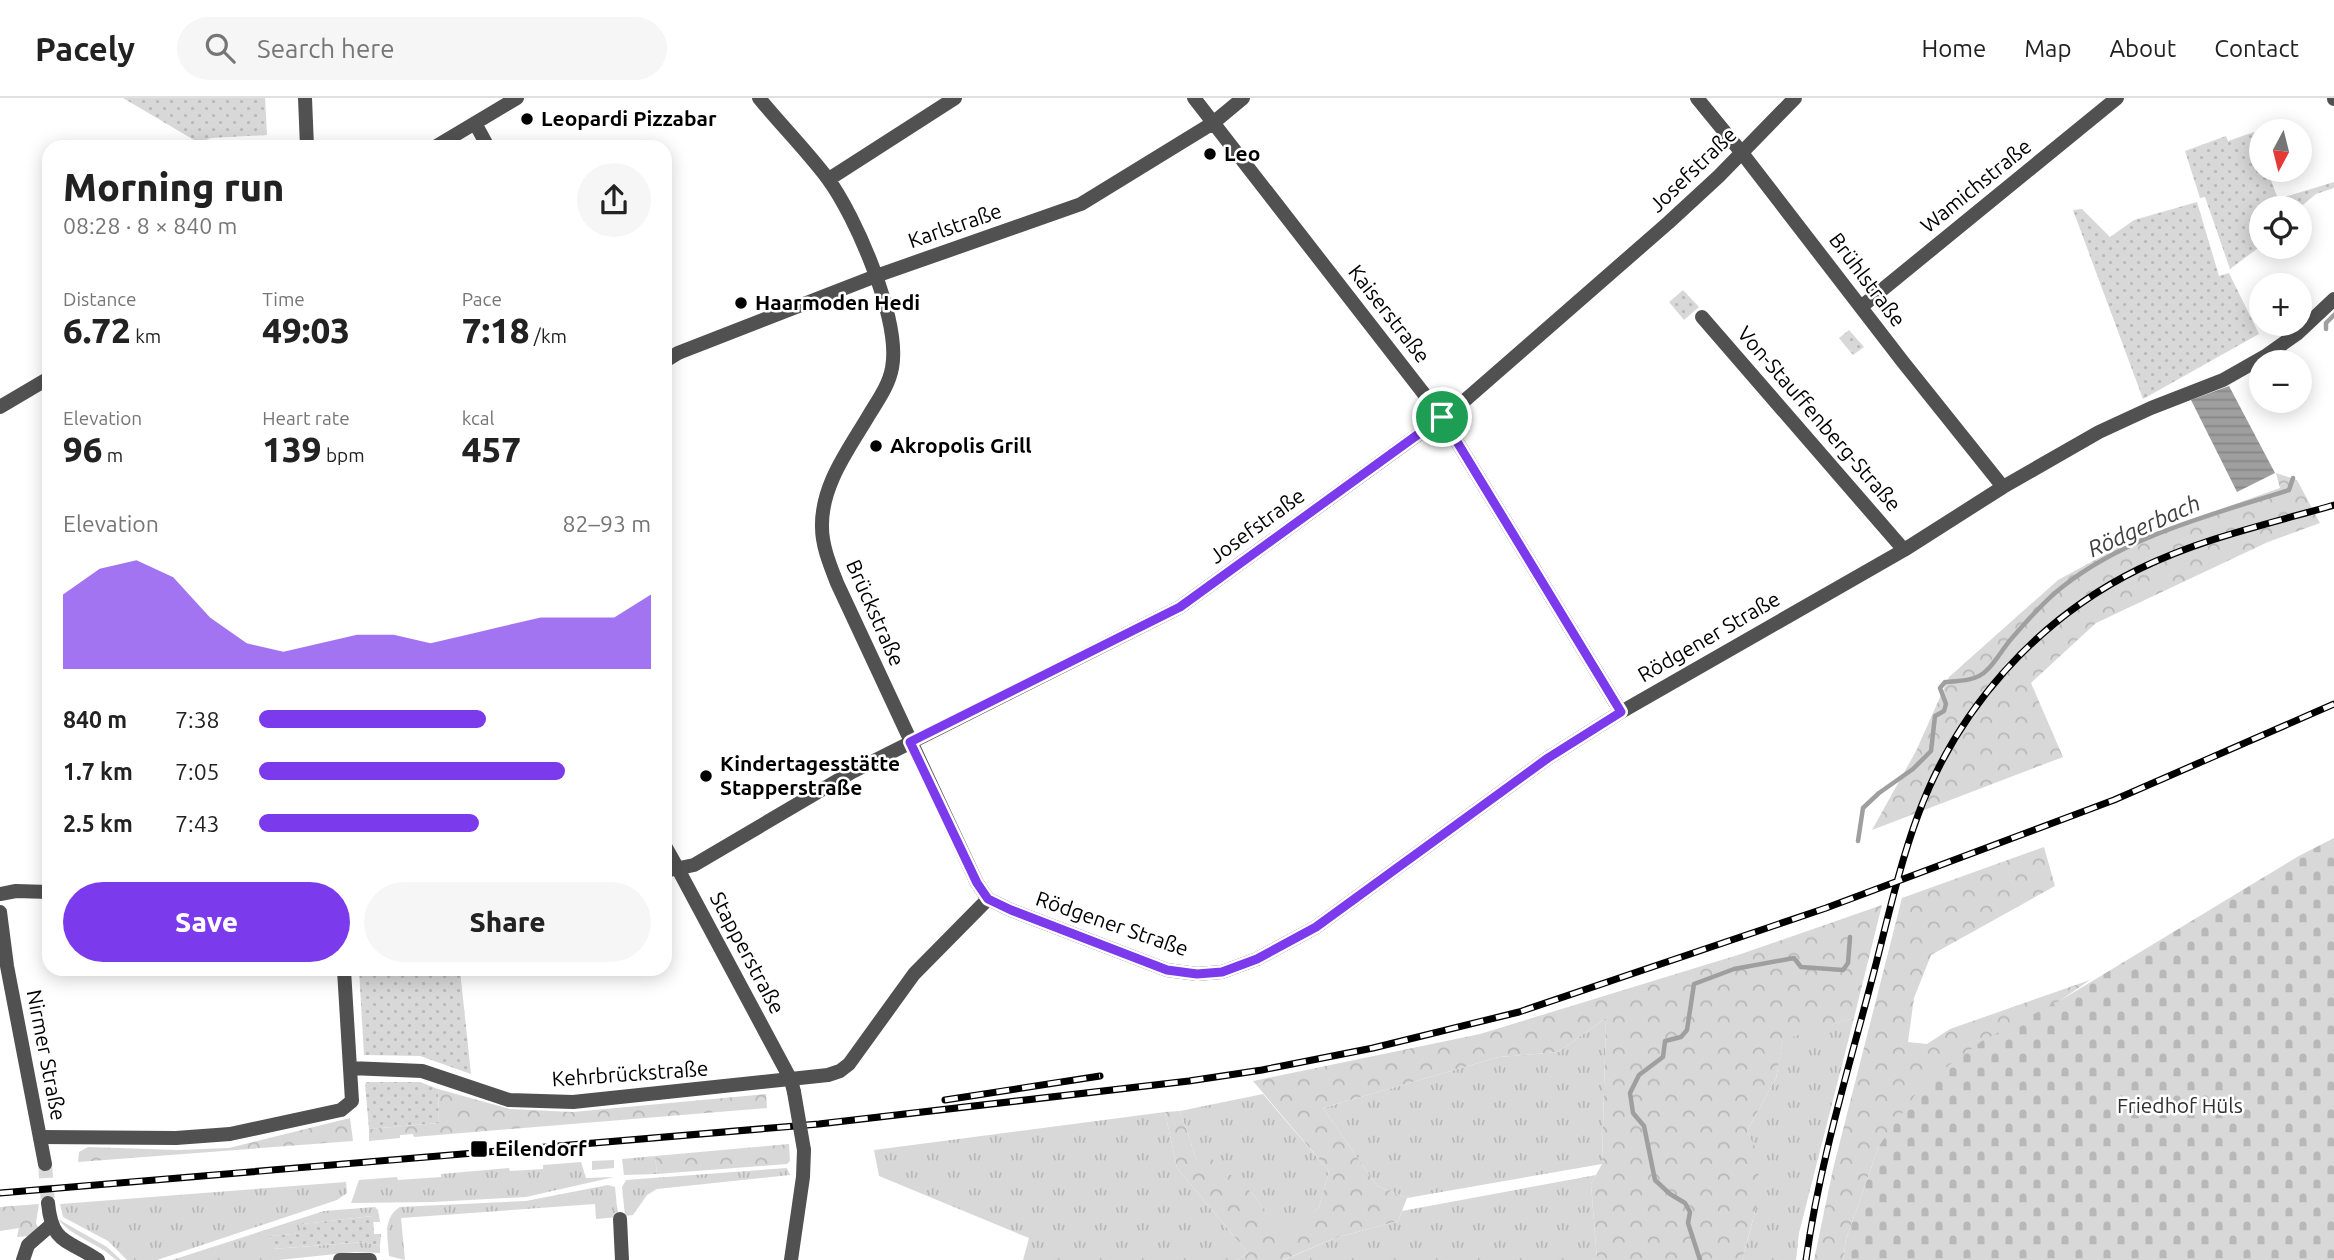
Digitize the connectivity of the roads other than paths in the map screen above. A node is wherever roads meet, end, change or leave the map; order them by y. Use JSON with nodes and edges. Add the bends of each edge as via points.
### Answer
{"nodes":[{"id":1,"x":305,"y":98,"type":"edge"},
{"id":2,"x":517,"y":98,"type":"edge"},
{"id":3,"x":759,"y":98,"type":"edge"},
{"id":4,"x":955,"y":98,"type":"edge"},
{"id":5,"x":1194,"y":98,"type":"edge"},
{"id":6,"x":1243,"y":98,"type":"edge"},
{"id":7,"x":1697,"y":98,"type":"edge"},
{"id":8,"x":1795,"y":98,"type":"edge"},
{"id":9,"x":2117,"y":98,"type":"edge"},
{"id":10,"x":475,"y":123,"type":"junction"},
{"id":11,"x":1213,"y":123,"type":"junction"},
{"id":12,"x":307,"y":140,"type":"edge"},
{"id":13,"x":447,"y":140,"type":"edge"},
{"id":14,"x":484,"y":140,"type":"edge"},
{"id":15,"x":1742,"y":153,"type":"junction"},
{"id":16,"x":829,"y":179,"type":"junction"},
{"id":17,"x":876,"y":276,"type":"junction"},
{"id":18,"x":2334,"y":299,"type":"edge"},
{"id":19,"x":1861,"y":307,"type":"junction"},
{"id":20,"x":1702,"y":317,"type":"dead end"},
{"id":21,"x":672,"y":357,"type":"edge"},
{"id":22,"x":42,"y":382,"type":"edge"},
{"id":23,"x":0,"y":407,"type":"edge"},
{"id":24,"x":1442,"y":417,"type":"junction"},
{"id":25,"x":2003,"y":487,"type":"junction"},
{"id":26,"x":1904,"y":550,"type":"junction"},
{"id":27,"x":1621,"y":712,"type":"junction"},
{"id":28,"x":910,"y":742,"type":"junction"},
{"id":29,"x":672,"y":870,"type":"edge"},
{"id":30,"x":42,"y":892,"type":"edge"},
{"id":31,"x":0,"y":894,"type":"edge"},
{"id":32,"x":988,"y":899,"type":"junction"},
{"id":33,"x":0,"y":912,"type":"edge"},
{"id":34,"x":344,"y":976,"type":"edge"},
{"id":35,"x":350,"y":1068,"type":"junction"},
{"id":36,"x":793,"y":1086,"type":"junction"},
{"id":37,"x":40,"y":1137,"type":"junction"},
{"id":38,"x":45,"y":1164,"type":"tunnel mouth"},
{"id":39,"x":48,"y":1203,"type":"tunnel mouth"},
{"id":40,"x":620,"y":1219,"type":"dead end"},
{"id":41,"x":51,"y":1226,"type":"junction"},
{"id":42,"x":23,"y":1260,"type":"edge"},
{"id":43,"x":98,"y":1260,"type":"edge"},
{"id":44,"x":340,"y":1260,"type":"edge"},
{"id":45,"x":370,"y":1260,"type":"edge"},
{"id":46,"x":622,"y":1260,"type":"edge"},
{"id":47,"x":791,"y":1260,"type":"edge"}],
"edges":[{"from":1,"to":12,"type":"street"},
{"from":2,"to":10,"type":"street"},
{"from":3,"to":16,"type":"street","name":"Brückstraße"},
{"from":4,"to":16,"type":"street"},
{"from":5,"to":11,"type":"street","name":"Kaiserstraße"},
{"from":6,"to":11,"type":"street","name":"Karlstraße"},
{"from":7,"to":15,"type":"street","name":"Brühlstraße"},
{"from":8,"to":15,"type":"street","name":"Josefstraße"},
{"from":9,"to":19,"type":"street","name":"Wamichstraße"},
{"from":10,"to":13,"type":"street"},
{"from":10,"to":14,"type":"street"},
{"from":11,"to":17,"type":"street","name":"Karlstraße","via":[[1082,204]]},
{"from":11,"to":24,"type":"street","name":"Kaiserstraße"},
{"from":15,"to":19,"type":"street","name":"Brühlstraße"},
{"from":15,"to":24,"type":"street","name":"Josefstraße","via":[[1638,251]]},
{"from":16,"to":17,"type":"street","name":"Brückstraße"},
{"from":17,"to":21,"type":"street","name":"Karlstraße"},
{"from":17,"to":28,"type":"street","name":"Brückstraße","via":[[888,313],[892,367],[885,390],[834,477],[822,527],[837,583]]},
{"from":18,"to":25,"type":"street","name":"Rödgener Straße","via":[[2267,355],[2222,380],[2099,432]]},
{"from":19,"to":25,"type":"street","name":"Brühlstraße"},
{"from":20,"to":26,"type":"street","name":"Von-Stauffenberg-Straße"},
{"from":22,"to":23,"type":"street"},
{"from":24,"to":27,"type":"street","name":"Kaiserstraße"},
{"from":24,"to":28,"type":"street","name":"Josefstraße","via":[[1180,607]]},
{"from":25,"to":26,"type":"street","name":"Rödgener Straße"},
{"from":26,"to":27,"type":"street","name":"Rödgener Straße"},
{"from":27,"to":32,"type":"street","name":"Rödgener Straße","via":[[1548,758],[1316,927],[1222,972],[1167,970]]},
{"from":28,"to":29,"type":"street","name":"Josefstraße","via":[[694,865]]},
{"from":28,"to":32,"type":"street","name":"Brückstraße"},
{"from":29,"to":36,"type":"street","name":"Stapperstraße"},
{"from":30,"to":31,"type":"street"},
{"from":32,"to":36,"type":"street","via":[[914,974],[849,1064]]},
{"from":33,"to":37,"type":"street","name":"Nirmer Straße"},
{"from":34,"to":35,"type":"street"},
{"from":35,"to":36,"type":"street","name":"Kehrbrückstraße","via":[[422,1071],[509,1100],[573,1102]]},
{"from":35,"to":37,"type":"street","via":[[352,1101],[341,1110],[230,1134]]},
{"from":36,"to":47,"type":"street","name":"Stapperstraße","bridge":true,"via":[[804,1150]]},
{"from":37,"to":38,"type":"street","name":"Nirmer Straße"},
{"from":39,"to":41,"type":"street"},
{"from":40,"to":46,"type":"street"},
{"from":41,"to":42,"type":"street","via":[[29,1245]]},
{"from":41,"to":43,"type":"street"},
{"from":44,"to":45,"type":"street"}]}
